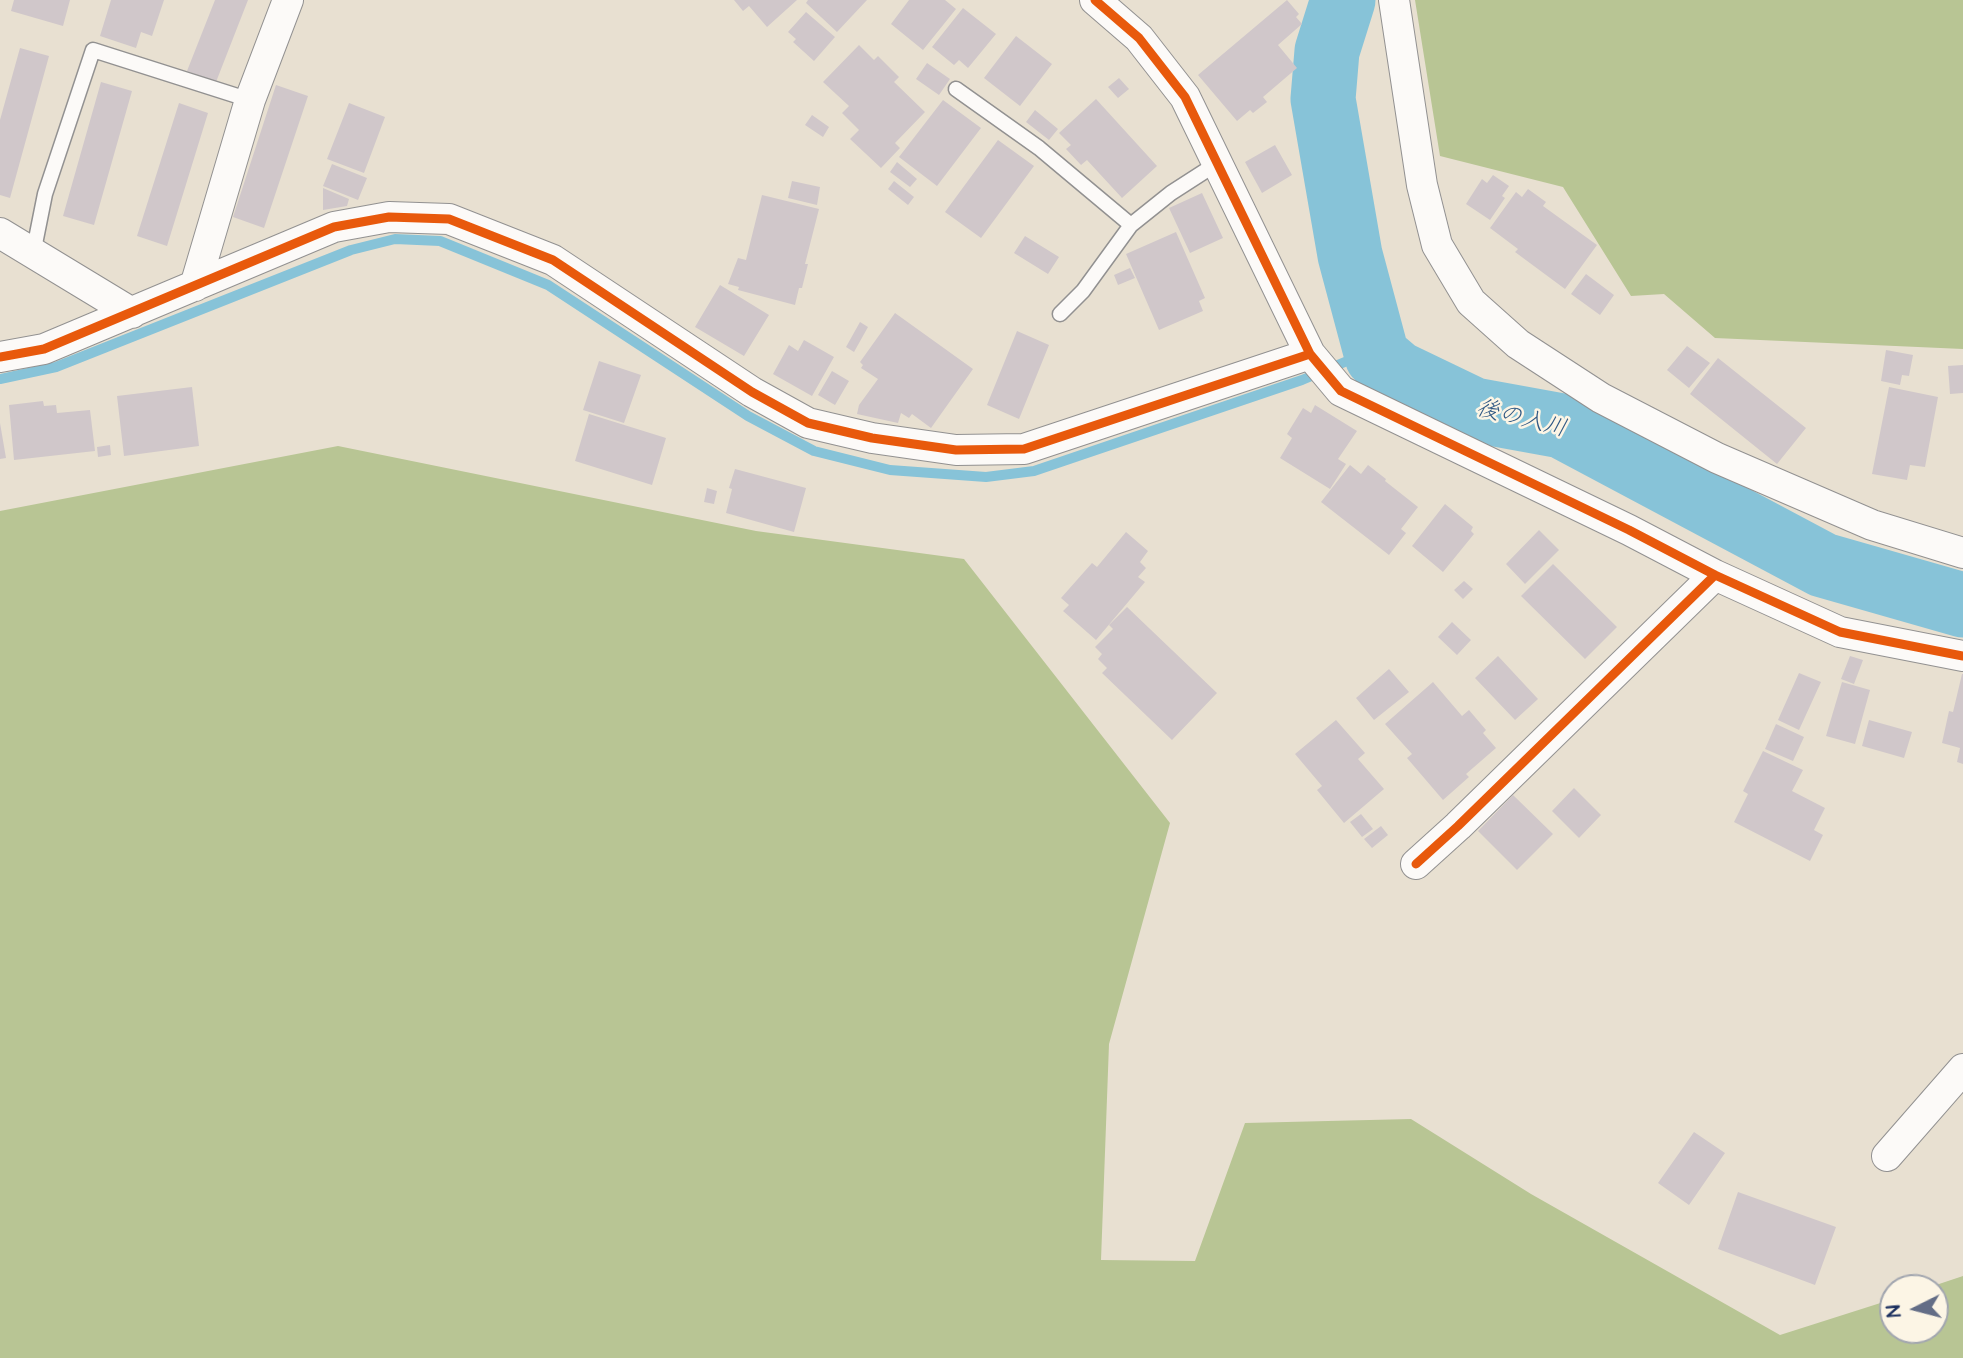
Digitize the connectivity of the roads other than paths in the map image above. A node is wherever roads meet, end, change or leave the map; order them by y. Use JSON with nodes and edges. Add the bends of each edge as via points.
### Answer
{"nodes":[{"id":1,"x":288,"y":0,"type":"edge"},
{"id":2,"x":1096,"y":0,"type":"edge"},
{"id":3,"x":1394,"y":0,"type":"edge"},
{"id":4,"x":956,"y":89,"type":"dead end"},
{"id":5,"x":250,"y":100,"type":"junction"},
{"id":6,"x":1216,"y":164,"type":"junction"},
{"id":7,"x":1131,"y":225,"type":"junction"},
{"id":8,"x":0,"y":233,"type":"edge"},
{"id":9,"x":33,"y":254,"type":"junction"},
{"id":10,"x":195,"y":286,"type":"junction"},
{"id":11,"x":132,"y":313,"type":"junction"},
{"id":12,"x":1060,"y":314,"type":"dead end"},
{"id":13,"x":0,"y":357,"type":"edge"},
{"id":14,"x":1320,"y":367,"type":"junction"},
{"id":15,"x":1963,"y":553,"type":"edge"},
{"id":16,"x":1715,"y":575,"type":"junction"},
{"id":17,"x":1963,"y":656,"type":"edge"},
{"id":18,"x":1416,"y":864,"type":"dead end"},
{"id":19,"x":1963,"y":1069,"type":"edge"},
{"id":20,"x":1887,"y":1156,"type":"dead end"}],
"edges":[{"from":1,"to":5,"type":"street"},
{"from":2,"to":6,"type":"street","via":[[1139,38],[1185,97]]},
{"from":3,"to":15,"type":"street","via":[[1422,185],[1437,245],[1471,302],[1518,344],[1601,398],[1717,458],[1872,525]]},
{"from":4,"to":7,"type":"lane","via":[[1039,148]]},
{"from":5,"to":9,"type":"lane","via":[[93,50],[45,194]]},
{"from":5,"to":10,"type":"street"},
{"from":6,"to":7,"type":"lane"},
{"from":6,"to":14,"type":"street"},
{"from":7,"to":12,"type":"lane","via":[[1083,291]]},
{"from":8,"to":9,"type":"street"},
{"from":9,"to":11,"type":"street"},
{"from":10,"to":11,"type":"street"},
{"from":10,"to":14,"type":"street","via":[[334,227],[389,217],[449,219],[553,260],[752,392],[808,423],[956,450],[1024,449]]},
{"from":11,"to":13,"type":"street","via":[[44,349]]},
{"from":14,"to":16,"type":"street","via":[[1341,391]]},
{"from":16,"to":17,"type":"street","via":[[1840,632]]},
{"from":16,"to":18,"type":"street"},
{"from":19,"to":20,"type":"street"}]}
